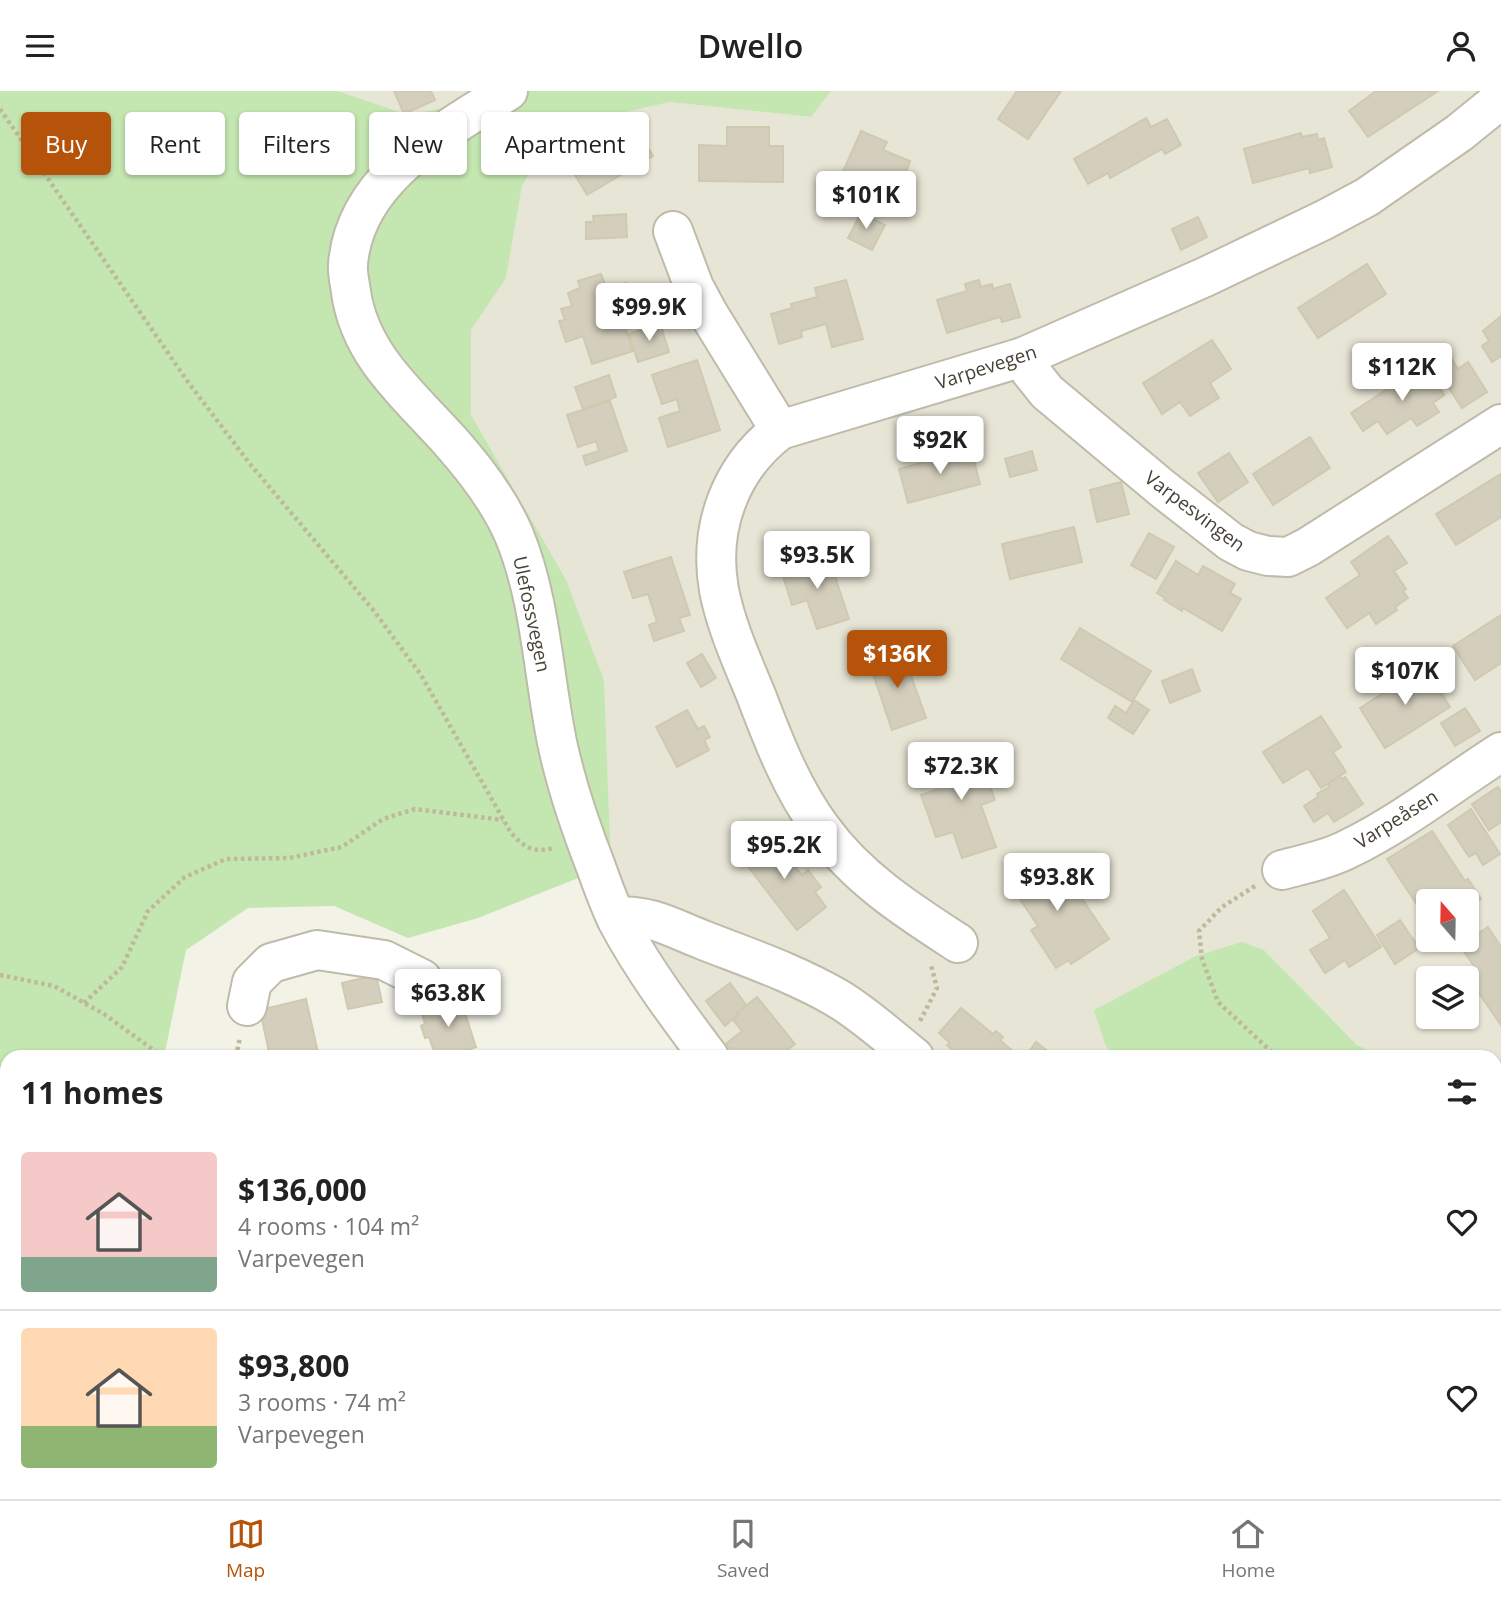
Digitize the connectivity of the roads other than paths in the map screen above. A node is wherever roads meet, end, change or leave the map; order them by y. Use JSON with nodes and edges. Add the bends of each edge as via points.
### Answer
{"nodes":[{"id":1,"x":508,"y":91,"type":"edge"},
{"id":2,"x":1501,"y":99,"type":"edge"},
{"id":3,"x":673,"y":231,"type":"dead end"},
{"id":4,"x":1023,"y":357,"type":"junction"},
{"id":5,"x":1501,"y":424,"type":"edge"},
{"id":6,"x":780,"y":431,"type":"junction"},
{"id":7,"x":1501,"y":752,"type":"edge"},
{"id":8,"x":1282,"y":870,"type":"road end"},
{"id":9,"x":616,"y":918,"type":"junction"},
{"id":10,"x":944,"y":951,"type":"road end"},
{"id":11,"x":422,"y":979,"type":"dead end"},
{"id":12,"x":247,"y":1006,"type":"dead end"},
{"id":13,"x":704,"y":1050,"type":"edge"},
{"id":14,"x":905,"y":1050,"type":"edge"}],
"edges":[{"from":1,"to":9,"type":"street","name":"Ulefossvegen","via":[[415,153],[387,179],[357,222],[348,267],[359,327],[370,349],[477,474],[513,535],[534,608],[565,776]]},
{"from":2,"to":4,"type":"street","name":"Varpevegen","via":[[1406,171],[1336,214]]},
{"from":3,"to":6,"type":"street","via":[[708,313]]},
{"from":4,"to":5,"type":"street","name":"Varpesvingen","via":[[1047,392],[1163,489],[1231,542],[1268,556],[1289,557],[1308,547]]},
{"from":4,"to":6,"type":"street","name":"Varpevegen"},
{"from":6,"to":10,"type":"street","name":"Varpevegen","via":[[751,456],[726,499],[716,566],[727,622],[791,776],[821,828]]},
{"from":7,"to":8,"type":"street","name":"Varpeåsen","via":[[1348,849]]},
{"from":9,"to":13,"type":"street","name":"Ulefossvegen","via":[[644,967]]},
{"from":9,"to":14,"type":"street","via":[[645,918],[764,962],[839,999]]},
{"from":11,"to":12,"type":"street","via":[[384,960],[317,950],[271,963],[252,982]]}]}
